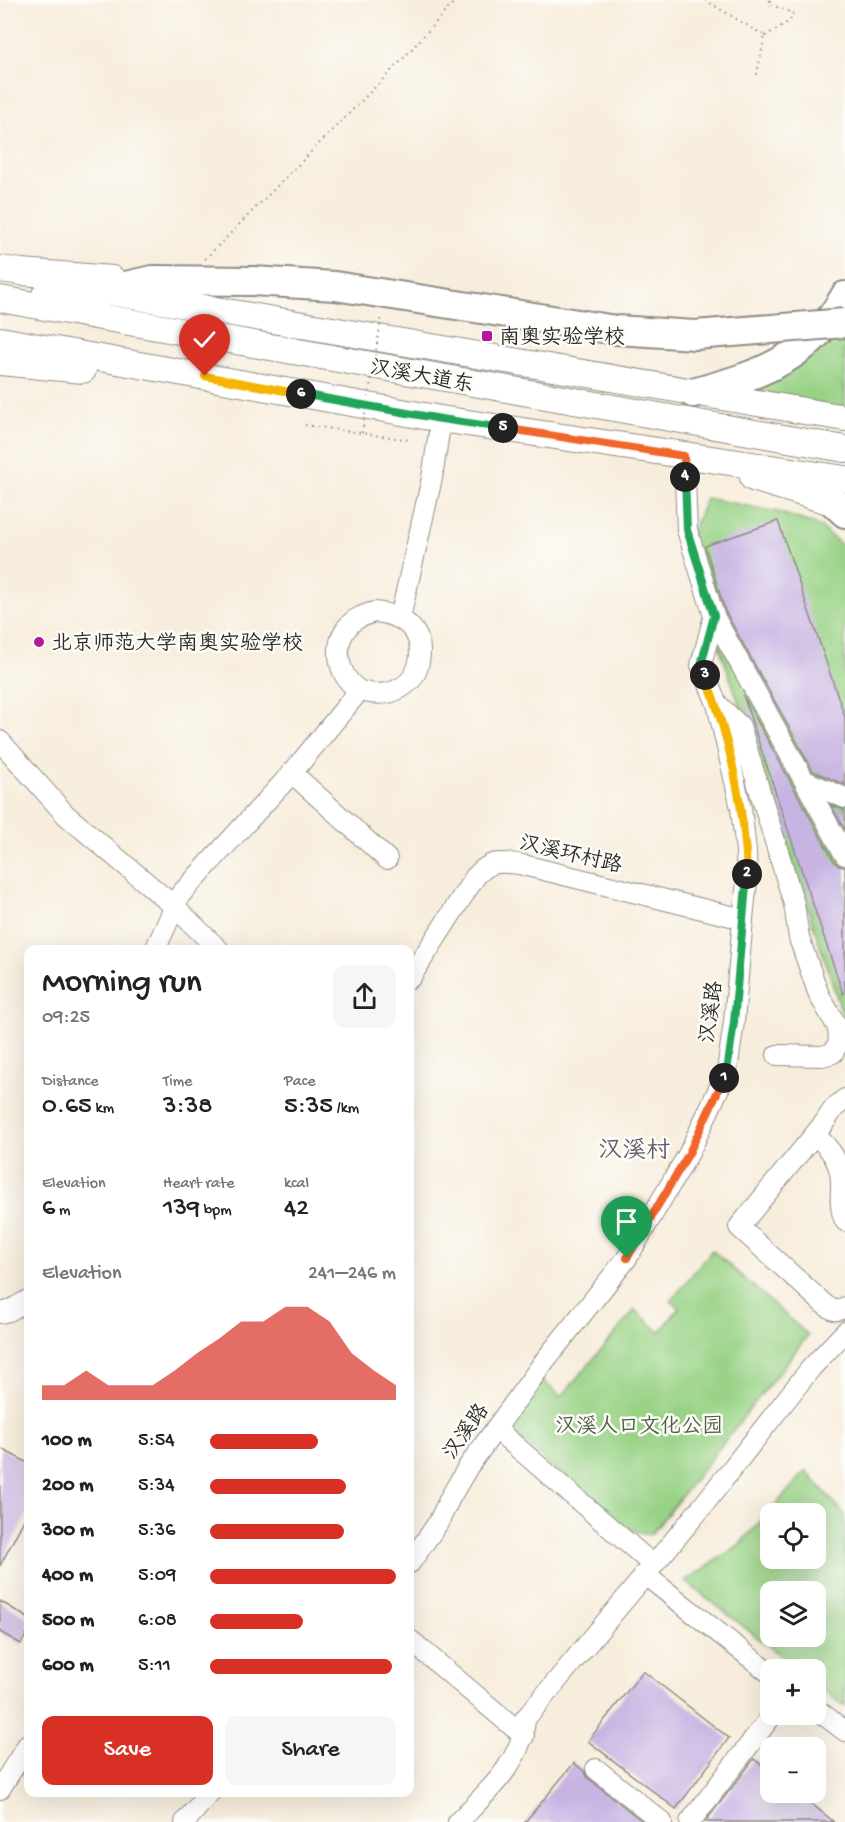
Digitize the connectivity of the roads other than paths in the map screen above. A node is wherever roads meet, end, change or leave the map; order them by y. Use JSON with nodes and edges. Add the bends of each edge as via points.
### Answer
{"nodes":[{"id":1,"x":0,"y":268,"type":"edge"},
{"id":2,"x":152,"y":280,"type":"junction"},
{"id":3,"x":0,"y":291,"type":"edge"},
{"id":4,"x":104,"y":291,"type":"junction"},
{"id":5,"x":845,"y":296,"type":"edge"},
{"id":6,"x":0,"y":299,"type":"edge"},
{"id":7,"x":845,"y":323,"type":"edge"},
{"id":8,"x":0,"y":340,"type":"edge"},
{"id":9,"x":0,"y":362,"type":"edge"},
{"id":10,"x":205,"y":376,"type":"junction"},
{"id":11,"x":693,"y":393,"type":"junction"},
{"id":12,"x":845,"y":418,"type":"edge"},
{"id":13,"x":441,"y":419,"type":"junction"},
{"id":14,"x":840,"y":447,"type":"edge"},
{"id":15,"x":684,"y":456,"type":"junction"},
{"id":16,"x":842,"y":500,"type":"edge"},
{"id":17,"x":714,"y":616,"type":"junction"},
{"id":18,"x":400,"y":618,"type":"junction"},
{"id":19,"x":359,"y":690,"type":"junction"},
{"id":20,"x":717,"y":704,"type":"junction"},
{"id":21,"x":0,"y":742,"type":"edge"},
{"id":22,"x":292,"y":773,"type":"junction"},
{"id":23,"x":804,"y":781,"type":"junction"},
{"id":24,"x":845,"y":798,"type":"edge"},
{"id":25,"x":845,"y":855,"type":"edge"},
{"id":26,"x":387,"y":859,"type":"dead end"},
{"id":27,"x":175,"y":907,"type":"junction"},
{"id":28,"x":743,"y":919,"type":"junction"},
{"id":29,"x":157,"y":945,"type":"edge"},
{"id":30,"x":214,"y":945,"type":"edge"},
{"id":31,"x":414,"y":972,"type":"edge"},
{"id":32,"x":777,"y":1055,"type":"dead end"},
{"id":33,"x":845,"y":1100,"type":"edge"},
{"id":34,"x":815,"y":1135,"type":"junction"},
{"id":35,"x":845,"y":1221,"type":"edge"},
{"id":36,"x":24,"y":1302,"type":"edge"},
{"id":37,"x":845,"y":1307,"type":"edge"},
{"id":38,"x":0,"y":1313,"type":"edge"},
{"id":39,"x":845,"y":1332,"type":"edge"},
{"id":40,"x":496,"y":1429,"type":"junction"},
{"id":41,"x":414,"y":1557,"type":"edge"},
{"id":42,"x":648,"y":1569,"type":"junction"},
{"id":43,"x":414,"y":1643,"type":"edge"},
{"id":44,"x":760,"y":1665,"type":"edge"},
{"id":45,"x":826,"y":1716,"type":"edge"},
{"id":46,"x":765,"y":1725,"type":"edge"},
{"id":47,"x":845,"y":1731,"type":"edge"},
{"id":48,"x":524,"y":1736,"type":"junction"},
{"id":49,"x":24,"y":1750,"type":"edge"},
{"id":50,"x":596,"y":1769,"type":"dead end"},
{"id":51,"x":0,"y":1789,"type":"edge"},
{"id":52,"x":206,"y":1797,"type":"edge"},
{"id":53,"x":185,"y":1822,"type":"edge"},
{"id":54,"x":458,"y":1822,"type":"edge"},
{"id":55,"x":662,"y":1822,"type":"edge"},
{"id":56,"x":690,"y":1822,"type":"edge"}],
"edges":[{"from":1,"to":2,"type":"main road","via":[[93,279]]},
{"from":2,"to":4,"type":"highway"},
{"from":2,"to":7,"type":"highway","bridge":true,"via":[[335,286],[627,330],[695,335]]},
{"from":3,"to":4,"type":"main road","via":[[68,296]]},
{"from":4,"to":11,"type":"main road"},
{"from":5,"to":11,"type":"highway","via":[[816,337],[793,354],[763,371]]},
{"from":6,"to":14,"type":"main road","name":"汉溪大道东"},
{"from":8,"to":10,"type":"main road","name":"汉溪大道东"},
{"from":9,"to":10,"type":"main road"},
{"from":10,"to":13,"type":"main road","name":"汉溪大道东"},
{"from":11,"to":12,"type":"main road"},
{"from":13,"to":15,"type":"main road","name":"汉溪大道东"},
{"from":13,"to":18,"type":"street","via":[[432,478]]},
{"from":15,"to":16,"type":"main road","name":"汉溪大道东"},
{"from":15,"to":17,"type":"street","via":[[687,530]]},
{"from":17,"to":20,"type":"street","name":"汉溪路","via":[[701,665]]},
{"from":17,"to":23,"type":"street"},
{"from":18,"to":19,"type":"street","via":[[418,638],[418,665],[412,677],[390,693]]},
{"from":18,"to":19,"type":"street","via":[[374,612],[361,616],[342,635],[339,661],[344,674]]},
{"from":19,"to":22,"type":"street"},
{"from":20,"to":28,"type":"street","name":"汉溪路","via":[[743,819],[747,880]]},
{"from":20,"to":32,"type":"street","via":[[740,726],[794,904],[799,938],[819,995],[838,1028],[840,1042],[833,1053]]},
{"from":21,"to":27,"type":"street","via":[[66,815]]},
{"from":22,"to":26,"type":"street"},
{"from":22,"to":27,"type":"street","via":[[180,895]]},
{"from":23,"to":24,"type":"street"},
{"from":23,"to":25,"type":"street"},
{"from":27,"to":29,"type":"street"},
{"from":27,"to":30,"type":"street"},
{"from":28,"to":31,"type":"street","name":"汉溪环村路","via":[[519,864],[497,862],[475,877]]},
{"from":28,"to":40,"type":"street","name":"汉溪路","via":[[727,1071],[689,1153],[627,1258]]},
{"from":33,"to":34,"type":"street","via":[[834,1108]]},
{"from":34,"to":35,"type":"street","via":[[836,1157]]},
{"from":34,"to":37,"type":"street","via":[[739,1227],[824,1304],[832,1310]]},
{"from":36,"to":38,"type":"street"},
{"from":39,"to":42,"type":"street","via":[[811,1368]]},
{"from":40,"to":41,"type":"street","name":"汉溪路","via":[[468,1467]]},
{"from":40,"to":42,"type":"street"},
{"from":42,"to":44,"type":"street"},
{"from":42,"to":48,"type":"street","via":[[525,1719]]},
{"from":43,"to":48,"type":"street"},
{"from":45,"to":47,"type":"street"},
{"from":46,"to":56,"type":"street"},
{"from":48,"to":54,"type":"street","via":[[505,1773]]},
{"from":49,"to":51,"type":"street"},
{"from":50,"to":55,"type":"street"},
{"from":52,"to":53,"type":"street"}]}
